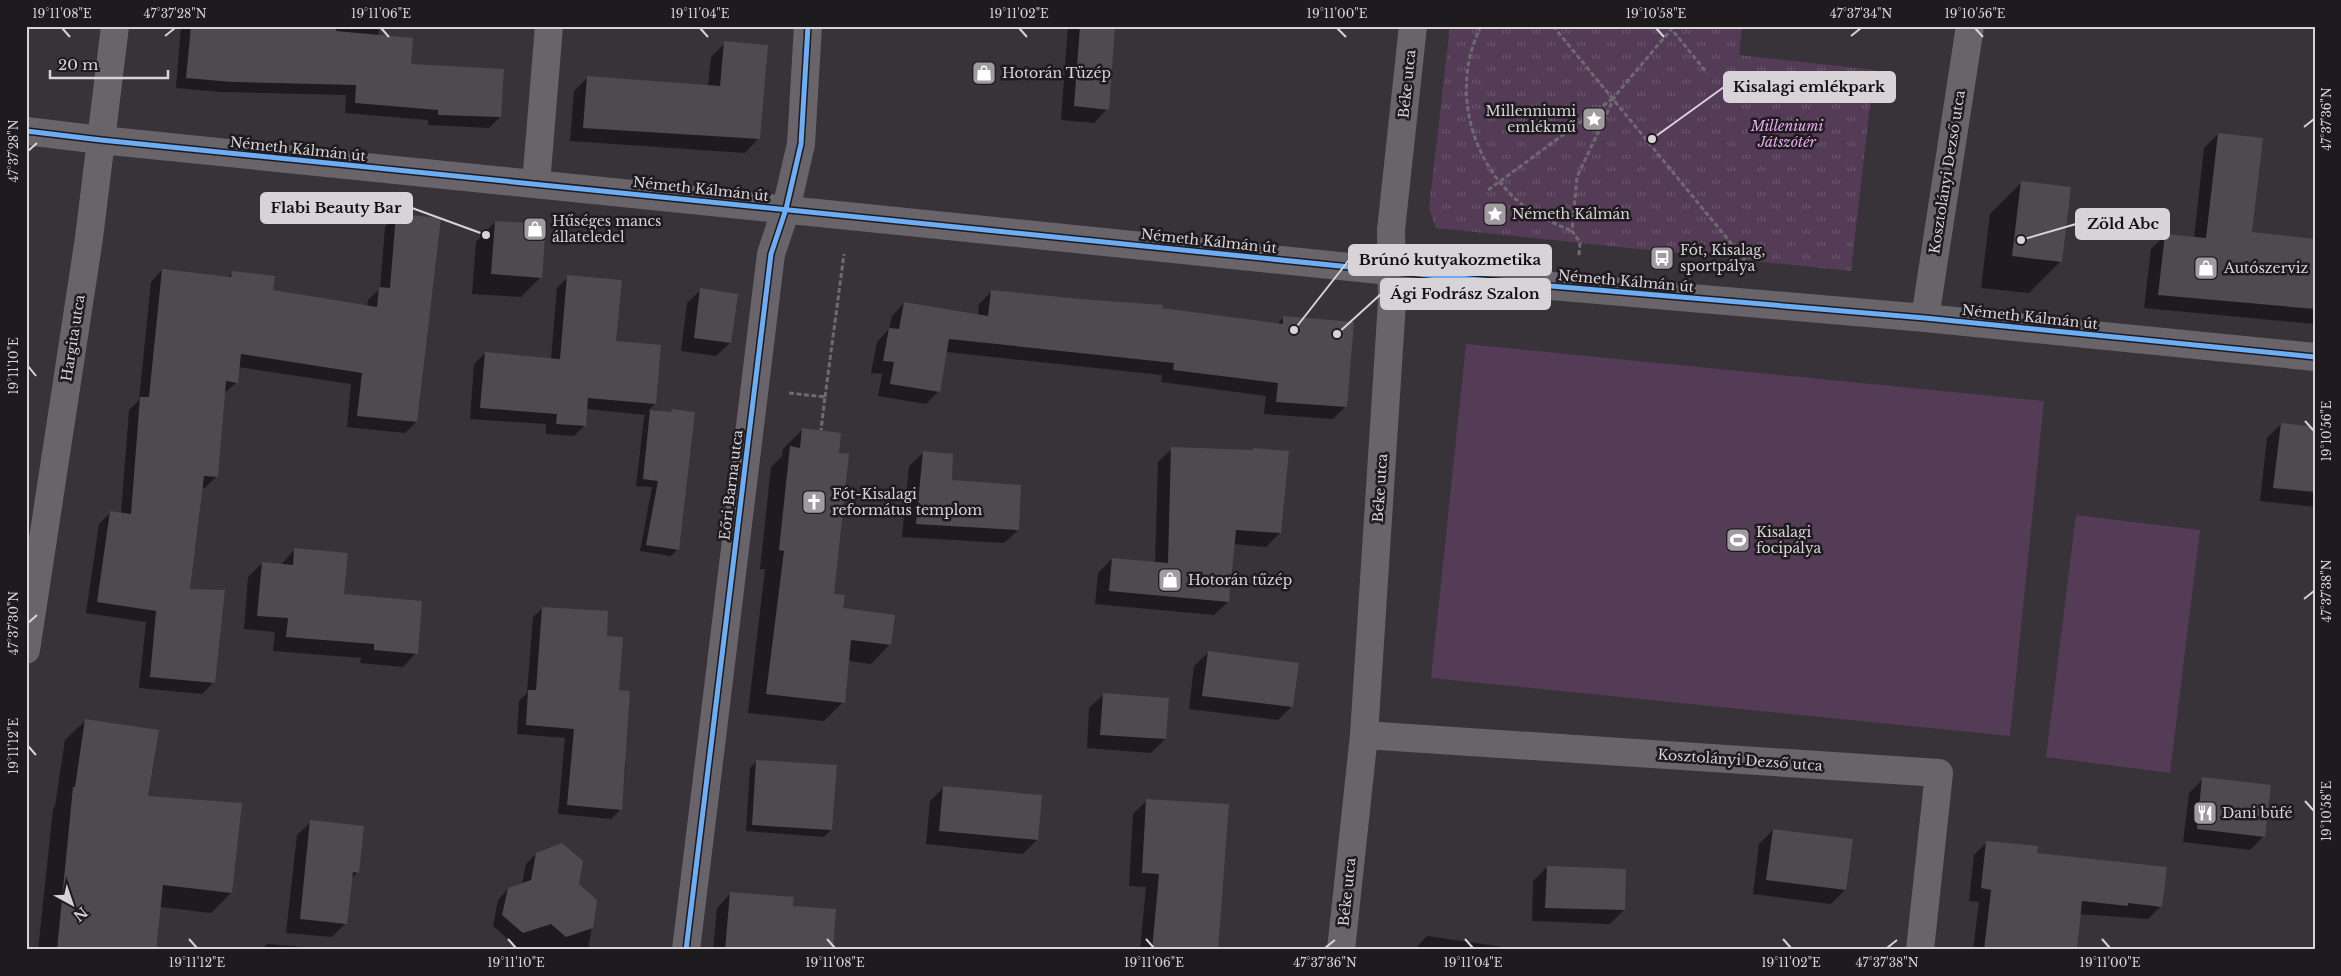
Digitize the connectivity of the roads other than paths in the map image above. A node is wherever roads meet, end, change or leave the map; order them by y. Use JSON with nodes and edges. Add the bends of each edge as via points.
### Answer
{"nodes":[{"id":1,"x":114,"y":26,"type":"edge"},
{"id":2,"x":549,"y":26,"type":"edge"},
{"id":3,"x":808,"y":26,"type":"edge"},
{"id":4,"x":1413,"y":26,"type":"edge"},
{"id":5,"x":1970,"y":26,"type":"edge"},
{"id":6,"x":26,"y":131,"type":"edge"},
{"id":7,"x":101,"y":140,"type":"junction"},
{"id":8,"x":536,"y":184,"type":"junction"},
{"id":9,"x":786,"y":209,"type":"junction"},
{"id":10,"x":1391,"y":271,"type":"junction"},
{"id":11,"x":1925,"y":318,"type":"junction"},
{"id":12,"x":2315,"y":357,"type":"edge"},
{"id":13,"x":26,"y":650,"type":"edge"},
{"id":14,"x":1364,"y":736,"type":"junction"},
{"id":15,"x":686,"y":950,"type":"edge"},
{"id":16,"x":1341,"y":950,"type":"edge"},
{"id":17,"x":1920,"y":950,"type":"edge"}],
"edges":[{"from":1,"to":7,"type":"street","name":"Hargita utca"},
{"from":2,"to":8,"type":"street"},
{"from":3,"to":9,"type":"street","name":"Eőri Barna utca","via":[[801,144]]},
{"from":4,"to":10,"type":"street","name":"Béke utca","via":[[1392,230]]},
{"from":5,"to":11,"type":"street","name":"Kosztolányi Dezső utca"},
{"from":6,"to":7,"type":"street","name":"Németh Kálmán út"},
{"from":7,"to":8,"type":"street","name":"Németh Kálmán út"},
{"from":7,"to":13,"type":"street","name":"Hargita utca"},
{"from":8,"to":9,"type":"street","name":"Németh Kálmán út"},
{"from":9,"to":10,"type":"street","name":"Németh Kálmán út"},
{"from":9,"to":15,"type":"street","name":"Eőri Barna utca","via":[[771,254]]},
{"from":10,"to":11,"type":"street","name":"Németh Kálmán út"},
{"from":10,"to":14,"type":"street","name":"Béke utca","via":[[1392,302]]},
{"from":11,"to":12,"type":"street","name":"Németh Kálmán út"},
{"from":14,"to":16,"type":"street","name":"Béke utca"},
{"from":14,"to":17,"type":"street","name":"Kosztolányi Dezső utca","via":[[1939,773]]}]}
